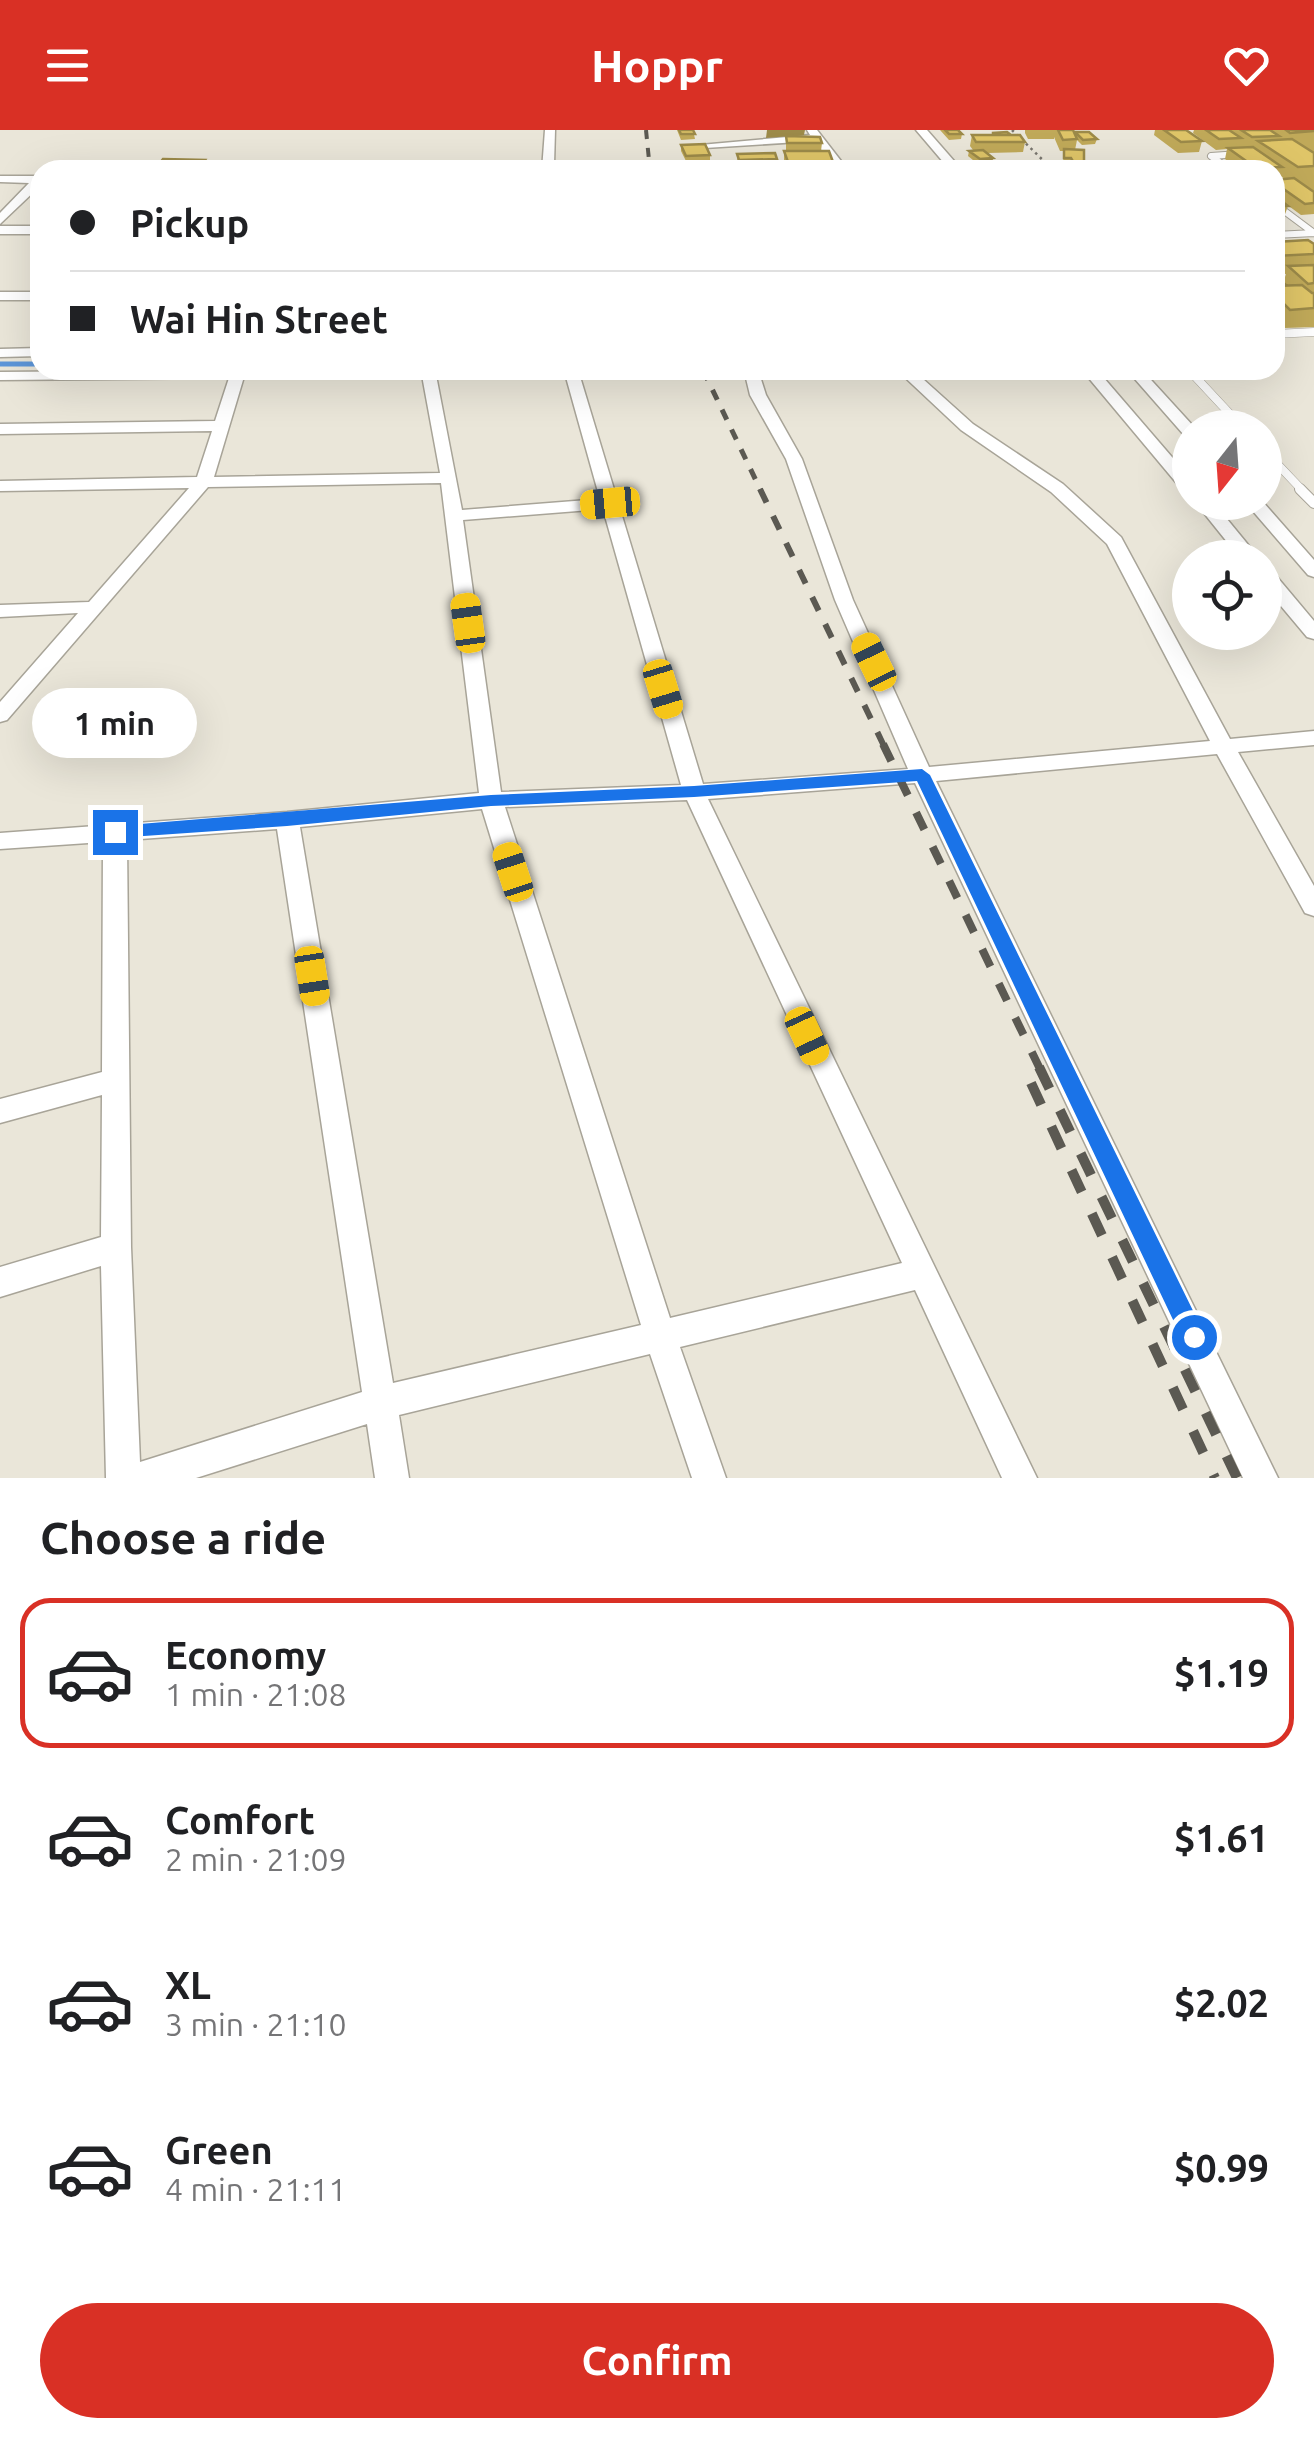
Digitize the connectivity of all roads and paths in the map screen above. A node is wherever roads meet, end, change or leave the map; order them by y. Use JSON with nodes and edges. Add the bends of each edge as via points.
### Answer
{"nodes":[{"id":1,"x":550,"y":130,"type":"edge"},
{"id":2,"x":921,"y":130,"type":"edge"},
{"id":3,"x":1012,"y":130,"type":"edge"},
{"id":4,"x":814,"y":134,"type":"edge"},
{"id":5,"x":1246,"y":154,"type":"edge"},
{"id":6,"x":548,"y":160,"type":"edge"},
{"id":7,"x":713,"y":160,"type":"edge"},
{"id":8,"x":834,"y":160,"type":"edge"},
{"id":9,"x":947,"y":160,"type":"edge"},
{"id":10,"x":1044,"y":160,"type":"edge"},
{"id":11,"x":1216,"y":160,"type":"edge"},
{"id":12,"x":0,"y":179,"type":"edge"},
{"id":13,"x":30,"y":180,"type":"edge"},
{"id":14,"x":30,"y":190,"type":"edge"},
{"id":15,"x":1285,"y":211,"type":"edge"},
{"id":16,"x":0,"y":220,"type":"edge"},
{"id":17,"x":0,"y":230,"type":"edge"},
{"id":18,"x":30,"y":230,"type":"edge"},
{"id":19,"x":1314,"y":233,"type":"edge"},
{"id":20,"x":1285,"y":234,"type":"edge"},
{"id":21,"x":0,"y":296,"type":"edge"},
{"id":22,"x":30,"y":296,"type":"edge"},
{"id":23,"x":1314,"y":332,"type":"edge"},
{"id":24,"x":1285,"y":333,"type":"edge"},
{"id":25,"x":0,"y":352,"type":"edge"},
{"id":26,"x":30,"y":352,"type":"edge"},
{"id":27,"x":30,"y":375,"type":"edge"},
{"id":28,"x":0,"y":376,"type":"edge"},
{"id":29,"x":236,"y":380,"type":"edge"},
{"id":30,"x":430,"y":380,"type":"edge"},
{"id":31,"x":574,"y":380,"type":"edge"},
{"id":32,"x":754,"y":380,"type":"edge"},
{"id":33,"x":915,"y":380,"type":"edge"},
{"id":34,"x":1098,"y":380,"type":"edge"},
{"id":35,"x":1143,"y":380,"type":"edge"},
{"id":36,"x":1198,"y":380,"type":"edge"},
{"id":37,"x":1226,"y":410,"type":"edge"},
{"id":38,"x":1172,"y":412,"type":"edge"},
{"id":39,"x":220,"y":426,"type":"junction"},
{"id":40,"x":0,"y":429,"type":"edge"},
{"id":41,"x":1172,"y":467,"type":"edge"},
{"id":42,"x":1282,"y":469,"type":"edge"},
{"id":43,"x":448,"y":478,"type":"junction"},
{"id":44,"x":204,"y":481,"type":"junction"},
{"id":45,"x":0,"y":486,"type":"edge"},
{"id":46,"x":610,"y":503,"type":"junction"},
{"id":47,"x":1314,"y":503,"type":"edge"},
{"id":48,"x":454,"y":516,"type":"junction"},
{"id":49,"x":1217,"y":520,"type":"edge"},
{"id":50,"x":1269,"y":520,"type":"edge"},
{"id":51,"x":1235,"y":540,"type":"edge"},
{"id":52,"x":1314,"y":570,"type":"edge"},
{"id":53,"x":1282,"y":596,"type":"edge"},
{"id":54,"x":94,"y":607,"type":"junction"},
{"id":55,"x":0,"y":611,"type":"edge"},
{"id":56,"x":1314,"y":633,"type":"edge"},
{"id":57,"x":5,"y":705,"type":"edge"},
{"id":58,"x":1314,"y":738,"type":"edge"},
{"id":59,"x":1223,"y":746,"type":"junction"},
{"id":60,"x":922,"y":775,"type":"junction"},
{"id":61,"x":694,"y":792,"type":"junction"},
{"id":62,"x":491,"y":800,"type":"junction"},
{"id":63,"x":287,"y":820,"type":"junction"},
{"id":64,"x":115,"y":832,"type":"junction"},
{"id":65,"x":0,"y":842,"type":"edge"},
{"id":66,"x":1314,"y":907,"type":"edge"},
{"id":67,"x":116,"y":1080,"type":"junction"},
{"id":68,"x":0,"y":1111,"type":"edge"},
{"id":69,"x":116,"y":1247,"type":"junction"},
{"id":70,"x":920,"y":1274,"type":"junction"},
{"id":71,"x":0,"y":1282,"type":"edge"},
{"id":72,"x":660,"y":1335,"type":"junction"},
{"id":73,"x":380,"y":1403,"type":"junction"},
{"id":74,"x":123,"y":1478,"type":"edge"},
{"id":75,"x":142,"y":1478,"type":"edge"},
{"id":76,"x":392,"y":1478,"type":"edge"},
{"id":77,"x":709,"y":1478,"type":"edge"},
{"id":78,"x":1020,"y":1478,"type":"edge"},
{"id":79,"x":1261,"y":1478,"type":"edge"}],
"edges":[{"from":1,"to":6,"type":"street"},
{"from":2,"to":9,"type":"street"},
{"from":3,"to":10,"type":"path"},
{"from":4,"to":7,"type":"street","via":[[702,139]]},
{"from":4,"to":8,"type":"street"},
{"from":5,"to":11,"type":"lane","via":[[1211,156]]},
{"from":12,"to":13,"type":"street"},
{"from":14,"to":16,"type":"street"},
{"from":15,"to":19,"type":"lane"},
{"from":17,"to":18,"type":"street"},
{"from":19,"to":20,"type":"lane"},
{"from":21,"to":22,"type":"street"},
{"from":23,"to":24,"type":"lane"},
{"from":25,"to":26,"type":"street"},
{"from":27,"to":28,"type":"street"},
{"from":29,"to":39,"type":"street"},
{"from":30,"to":43,"type":"street"},
{"from":31,"to":46,"type":"street"},
{"from":32,"to":60,"type":"street","via":[[799,472],[844,600]]},
{"from":33,"to":59,"type":"street","via":[[1115,541]]},
{"from":34,"to":41,"type":"street"},
{"from":35,"to":38,"type":"street"},
{"from":36,"to":37,"type":"lane"},
{"from":39,"to":40,"type":"street"},
{"from":39,"to":44,"type":"street"},
{"from":42,"to":47,"type":"lane"},
{"from":43,"to":44,"type":"street"},
{"from":43,"to":48,"type":"street"},
{"from":44,"to":45,"type":"street"},
{"from":44,"to":54,"type":"street"},
{"from":46,"to":48,"type":"street"},
{"from":46,"to":61,"type":"street"},
{"from":48,"to":62,"type":"street"},
{"from":49,"to":51,"type":"street"},
{"from":50,"to":52,"type":"street"},
{"from":53,"to":56,"type":"street"},
{"from":54,"to":55,"type":"street"},
{"from":54,"to":57,"type":"street"},
{"from":58,"to":59,"type":"street"},
{"from":59,"to":60,"type":"street"},
{"from":59,"to":66,"type":"street"},
{"from":60,"to":61,"type":"street"},
{"from":60,"to":79,"type":"street"},
{"from":61,"to":62,"type":"street"},
{"from":61,"to":70,"type":"street"},
{"from":62,"to":63,"type":"street"},
{"from":62,"to":72,"type":"street"},
{"from":63,"to":64,"type":"street"},
{"from":63,"to":73,"type":"street"},
{"from":64,"to":65,"type":"street"},
{"from":64,"to":67,"type":"street"},
{"from":67,"to":68,"type":"street"},
{"from":67,"to":69,"type":"street"},
{"from":69,"to":71,"type":"street"},
{"from":69,"to":74,"type":"street"},
{"from":70,"to":72,"type":"street"},
{"from":70,"to":78,"type":"street"},
{"from":72,"to":73,"type":"street"},
{"from":72,"to":77,"type":"street"},
{"from":73,"to":75,"type":"street"},
{"from":73,"to":76,"type":"street"}]}
